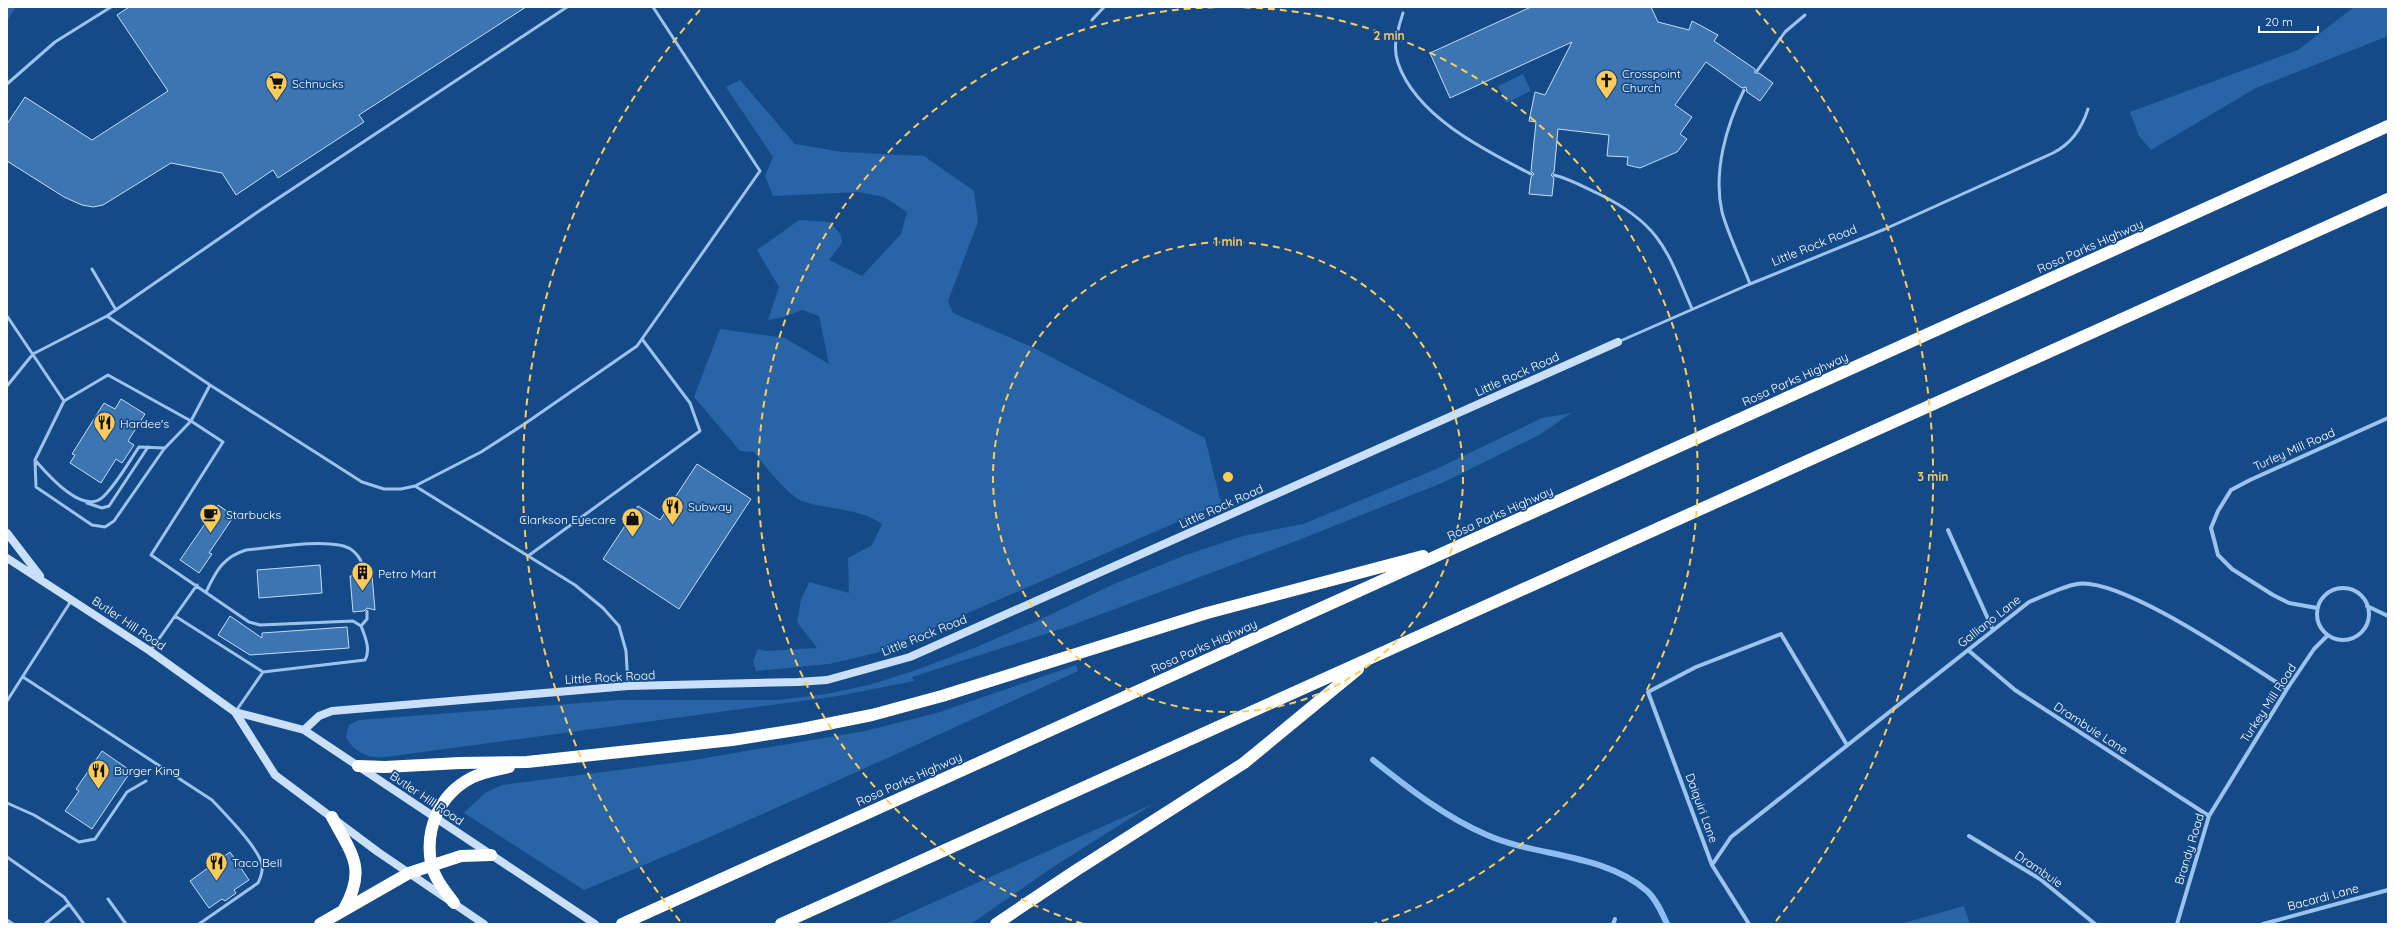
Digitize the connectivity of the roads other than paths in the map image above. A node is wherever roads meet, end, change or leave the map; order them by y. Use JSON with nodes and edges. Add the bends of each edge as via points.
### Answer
{"nodes":[{"id":1,"x":111,"y":7,"type":"edge"},
{"id":2,"x":567,"y":7,"type":"edge"},
{"id":3,"x":653,"y":7,"type":"edge"},
{"id":4,"x":1104,"y":7,"type":"edge"},
{"id":5,"x":1403,"y":13,"type":"dead end"},
{"id":6,"x":1805,"y":15,"type":"dead end"},
{"id":7,"x":1092,"y":20,"type":"dead end"},
{"id":8,"x":1757,"y":71,"type":"dead end"},
{"id":9,"x":7,"y":84,"type":"edge"},
{"id":10,"x":1744,"y":90,"type":"dead end"},
{"id":11,"x":2088,"y":109,"type":"dead end"},
{"id":12,"x":2388,"y":126,"type":"edge"},
{"id":13,"x":1531,"y":174,"type":"dead end"},
{"id":14,"x":1554,"y":175,"type":"dead end"},
{"id":15,"x":2388,"y":199,"type":"edge"},
{"id":16,"x":92,"y":269,"type":"dead end"},
{"id":17,"x":1750,"y":284,"type":"junction"},
{"id":18,"x":1692,"y":309,"type":"junction"},
{"id":19,"x":116,"y":310,"type":"junction"},
{"id":20,"x":7,"y":316,"type":"edge"},
{"id":21,"x":107,"y":316,"type":"junction"},
{"id":22,"x":642,"y":339,"type":"junction"},
{"id":23,"x":1618,"y":342,"type":"joint"},
{"id":24,"x":33,"y":354,"type":"junction"},
{"id":25,"x":210,"y":385,"type":"junction"},
{"id":26,"x":7,"y":386,"type":"edge"},
{"id":27,"x":64,"y":401,"type":"junction"},
{"id":28,"x":2388,"y":418,"type":"edge"},
{"id":29,"x":191,"y":421,"type":"junction"},
{"id":30,"x":148,"y":448,"type":"junction"},
{"id":31,"x":165,"y":448,"type":"junction"},
{"id":32,"x":35,"y":460,"type":"junction"},
{"id":33,"x":415,"y":486,"type":"junction"},
{"id":34,"x":85,"y":502,"type":"junction"},
{"id":35,"x":1948,"y":530,"type":"dead end"},
{"id":36,"x":7,"y":533,"type":"edge"},
{"id":37,"x":1457,"y":547,"type":"junction"},
{"id":38,"x":528,"y":556,"type":"junction"},
{"id":39,"x":7,"y":558,"type":"edge"},
{"id":40,"x":364,"y":575,"type":"dead end"},
{"id":41,"x":44,"y":581,"type":"junction"},
{"id":42,"x":197,"y":585,"type":"junction"},
{"id":43,"x":206,"y":592,"type":"junction"},
{"id":44,"x":72,"y":600,"type":"junction"},
{"id":45,"x":2367,"y":606,"type":"junction"},
{"id":46,"x":2317,"y":608,"type":"junction"},
{"id":47,"x":366,"y":611,"type":"dead end"},
{"id":48,"x":175,"y":616,"type":"junction"},
{"id":49,"x":2388,"y":616,"type":"edge"},
{"id":50,"x":361,"y":626,"type":"junction"},
{"id":51,"x":1993,"y":630,"type":"junction"},
{"id":52,"x":2328,"y":635,"type":"junction"},
{"id":53,"x":1968,"y":650,"type":"junction"},
{"id":54,"x":150,"y":651,"type":"junction"},
{"id":55,"x":1369,"y":660,"type":"junction"},
{"id":56,"x":263,"y":672,"type":"junction"},
{"id":57,"x":23,"y":677,"type":"junction"},
{"id":58,"x":628,"y":686,"type":"junction"},
{"id":59,"x":2287,"y":689,"type":"junction"},
{"id":60,"x":7,"y":701,"type":"edge"},
{"id":61,"x":236,"y":712,"type":"junction"},
{"id":62,"x":304,"y":730,"type":"junction"},
{"id":63,"x":1847,"y":745,"type":"junction"},
{"id":64,"x":527,"y":762,"type":"junction"},
{"id":65,"x":358,"y":766,"type":"junction"},
{"id":66,"x":146,"y":781,"type":"dead end"},
{"id":67,"x":2228,"y":784,"type":"joint"},
{"id":68,"x":7,"y":803,"type":"edge"},
{"id":69,"x":2208,"y":816,"type":"junction"},
{"id":70,"x":332,"y":817,"type":"junction"},
{"id":71,"x":434,"y":817,"type":"junction"},
{"id":72,"x":1969,"y":836,"type":"dead end"},
{"id":73,"x":491,"y":855,"type":"junction"},
{"id":74,"x":7,"y":858,"type":"edge"},
{"id":75,"x":432,"y":864,"type":"junction"},
{"id":76,"x":1712,"y":865,"type":"junction"},
{"id":77,"x":409,"y":873,"type":"junction"},
{"id":78,"x":2388,"y":890,"type":"edge"},
{"id":79,"x":108,"y":899,"type":"dead end"},
{"id":80,"x":454,"y":903,"type":"junction"},
{"id":81,"x":69,"y":904,"type":"junction"},
{"id":82,"x":344,"y":909,"type":"junction"},
{"id":83,"x":1615,"y":919,"type":"dead end"},
{"id":84,"x":7,"y":920,"type":"edge"},
{"id":85,"x":13,"y":924,"type":"edge"},
{"id":86,"x":45,"y":924,"type":"edge"},
{"id":87,"x":84,"y":924,"type":"edge"},
{"id":88,"x":126,"y":924,"type":"edge"},
{"id":89,"x":199,"y":924,"type":"edge"},
{"id":90,"x":320,"y":924,"type":"edge"},
{"id":91,"x":484,"y":924,"type":"edge"},
{"id":92,"x":595,"y":924,"type":"edge"},
{"id":93,"x":622,"y":924,"type":"edge"},
{"id":94,"x":781,"y":924,"type":"edge"},
{"id":95,"x":996,"y":924,"type":"edge"},
{"id":96,"x":1613,"y":924,"type":"edge"},
{"id":97,"x":1749,"y":924,"type":"edge"},
{"id":98,"x":2095,"y":924,"type":"edge"},
{"id":99,"x":2177,"y":924,"type":"edge"},
{"id":100,"x":2263,"y":924,"type":"edge"}],
"edges":[{"from":1,"to":9,"type":"lane","via":[[55,42]]},
{"from":2,"to":19,"type":"lane","via":[[262,209]]},
{"from":3,"to":22,"type":"lane","via":[[760,171]]},
{"from":4,"to":7,"type":"lane"},
{"from":5,"to":13,"type":"lane","via":[[1396,37],[1398,63],[1421,100],[1444,122]]},
{"from":6,"to":8,"type":"lane","via":[[1785,32]]},
{"from":10,"to":17,"type":"lane","via":[[1725,142],[1719,188],[1725,222]]},
{"from":11,"to":17,"type":"lane","name":"Little Rock Road","via":[[2078,131],[2062,148],[1885,229]]},
{"from":12,"to":37,"type":"highway","name":"Rosa Parks Highway"},
{"from":14,"to":18,"type":"lane","via":[[1577,183],[1616,203],[1649,227],[1667,253]]},
{"from":15,"to":55,"type":"highway"},
{"from":16,"to":19,"type":"lane"},
{"from":17,"to":18,"type":"lane","name":"Little Rock Road"},
{"from":18,"to":23,"type":"lane","name":"Little Rock Road"},
{"from":19,"to":21,"type":"lane"},
{"from":20,"to":24,"type":"lane"},
{"from":21,"to":24,"type":"lane"},
{"from":21,"to":25,"type":"lane"},
{"from":22,"to":33,"type":"lane","via":[[637,346],[523,425],[481,452]]},
{"from":22,"to":38,"type":"lane","via":[[690,403],[700,431]]},
{"from":23,"to":58,"type":"street","name":"Little Rock Road","via":[[910,657],[827,680],[760,685]]},
{"from":24,"to":26,"type":"lane"},
{"from":24,"to":27,"type":"lane"},
{"from":25,"to":29,"type":"lane"},
{"from":25,"to":33,"type":"lane","via":[[362,482],[384,489]]},
{"from":27,"to":29,"type":"lane","via":[[108,375]]},
{"from":27,"to":32,"type":"lane"},
{"from":28,"to":46,"type":"street","name":"Turley Mill Road","via":[[2231,490],[2218,511],[2212,528],[2213,535],[2218,555],[2232,569],[2289,603]]},
{"from":29,"to":31,"type":"lane"},
{"from":29,"to":42,"type":"lane","via":[[223,442],[151,555]]},
{"from":30,"to":31,"type":"lane"},
{"from":30,"to":34,"type":"lane","via":[[139,447],[104,496],[95,502]]},
{"from":30,"to":34,"type":"lane","via":[[109,506],[102,508]]},
{"from":31,"to":32,"type":"lane","via":[[114,521],[105,527],[92,525],[36,487]]},
{"from":32,"to":34,"type":"lane","via":[[54,482]]},
{"from":33,"to":38,"type":"lane"},
{"from":35,"to":51,"type":"street"},
{"from":36,"to":41,"type":"street"},
{"from":37,"to":64,"type":"highway","via":[[1208,613],[942,696],[872,715],[732,740]]},
{"from":37,"to":93,"type":"highway","name":"Rosa Parks Highway"},
{"from":38,"to":58,"type":"lane","via":[[575,585],[604,608],[618,626],[626,650]]},
{"from":39,"to":41,"type":"street","name":"Butler Hill Road"},
{"from":40,"to":43,"type":"lane","via":[[364,565],[358,555],[340,545],[246,550],[224,560]]},
{"from":41,"to":44,"type":"street","name":"Butler Hill Road"},
{"from":42,"to":43,"type":"lane"},
{"from":42,"to":48,"type":"lane"},
{"from":43,"to":50,"type":"lane","via":[[249,622],[260,625],[353,621]]},
{"from":44,"to":54,"type":"street","name":"Butler Hill Road"},
{"from":44,"to":57,"type":"lane"},
{"from":45,"to":46,"type":"street","via":[[2361,595],[2345,588],[2328,592]]},
{"from":45,"to":49,"type":"street"},
{"from":45,"to":52,"type":"street","via":[[2368,619],[2359,634],[2344,640]]},
{"from":46,"to":52,"type":"street","via":[[2318,621]]},
{"from":47,"to":50,"type":"lane","via":[[367,618]]},
{"from":48,"to":54,"type":"lane"},
{"from":48,"to":56,"type":"lane"},
{"from":50,"to":56,"type":"lane","via":[[367,641],[365,660]]},
{"from":51,"to":53,"type":"street","name":"Galliano Lane"},
{"from":51,"to":59,"type":"street","name":"Galliano Lane","via":[[2029,602],[2077,584],[2102,585],[2160,611]]},
{"from":52,"to":59,"type":"street","name":"Turkey Mill Road","via":[[2314,649]]},
{"from":53,"to":63,"type":"street","name":"Galliano Lane"},
{"from":53,"to":69,"type":"street","name":"Drambuie Lane","via":[[2015,690]]},
{"from":54,"to":61,"type":"street","name":"Butler Hill Road"},
{"from":55,"to":94,"type":"highway"},
{"from":55,"to":95,"type":"highway","via":[[1244,763]]},
{"from":56,"to":61,"type":"lane"},
{"from":57,"to":60,"type":"lane"},
{"from":57,"to":89,"type":"lane","via":[[212,800],[259,857],[262,866],[258,882]]},
{"from":58,"to":62,"type":"street","name":"Little Rock Road","via":[[332,711],[319,716]]},
{"from":59,"to":67,"type":"street","name":"Turkey Mill Road"},
{"from":61,"to":62,"type":"street","name":"Butler Hill Road"},
{"from":61,"to":70,"type":"street","name":"Butler Hill Road","via":[[275,775]]},
{"from":62,"to":65,"type":"street","name":"Butler Hill Road"},
{"from":63,"to":76,"type":"street","name":"Galliano Lane","via":[[1731,837]]},
{"from":63,"to":76,"type":"street","name":"Daiquiri Lane","via":[[1781,634],[1696,667],[1648,692]]},
{"from":64,"to":65,"type":"highway"},
{"from":64,"to":71,"type":"highway","via":[[478,775],[461,784]]},
{"from":65,"to":71,"type":"street","name":"Butler Hill Road"},
{"from":66,"to":68,"type":"lane","via":[[127,792],[95,839],[87,842],[69,838],[34,815]]},
{"from":67,"to":69,"type":"street","name":"Brandy Road"},
{"from":69,"to":99,"type":"street","name":"Brandy Road"},
{"from":70,"to":77,"type":"street","name":"Butler Hill Road"},
{"from":70,"to":82,"type":"highway","via":[[353,857],[357,876],[354,892]]},
{"from":71,"to":73,"type":"street","name":"Butler Hill Road"},
{"from":71,"to":75,"type":"highway","via":[[430,835]]},
{"from":72,"to":98,"type":"street","name":"Drambuie","via":[[2040,879]]},
{"from":73,"to":75,"type":"highway","via":[[461,856]]},
{"from":73,"to":92,"type":"street","name":"Butler Hill Road"},
{"from":74,"to":81,"type":"lane","via":[[64,896]]},
{"from":75,"to":77,"type":"highway"},
{"from":75,"to":80,"type":"highway","via":[[440,883]]},
{"from":76,"to":97,"type":"street","name":"Daiquiri Lane"},
{"from":77,"to":80,"type":"street","name":"Butler Hill Road"},
{"from":77,"to":82,"type":"highway"},
{"from":78,"to":100,"type":"street","name":"Bacardi Lane"},
{"from":79,"to":88,"type":"lane"},
{"from":80,"to":91,"type":"street","name":"Butler Hill Road"},
{"from":81,"to":86,"type":"lane"},
{"from":81,"to":87,"type":"lane"},
{"from":82,"to":90,"type":"highway"},
{"from":83,"to":96,"type":"street"},
{"from":84,"to":85,"type":"lane"}]}
